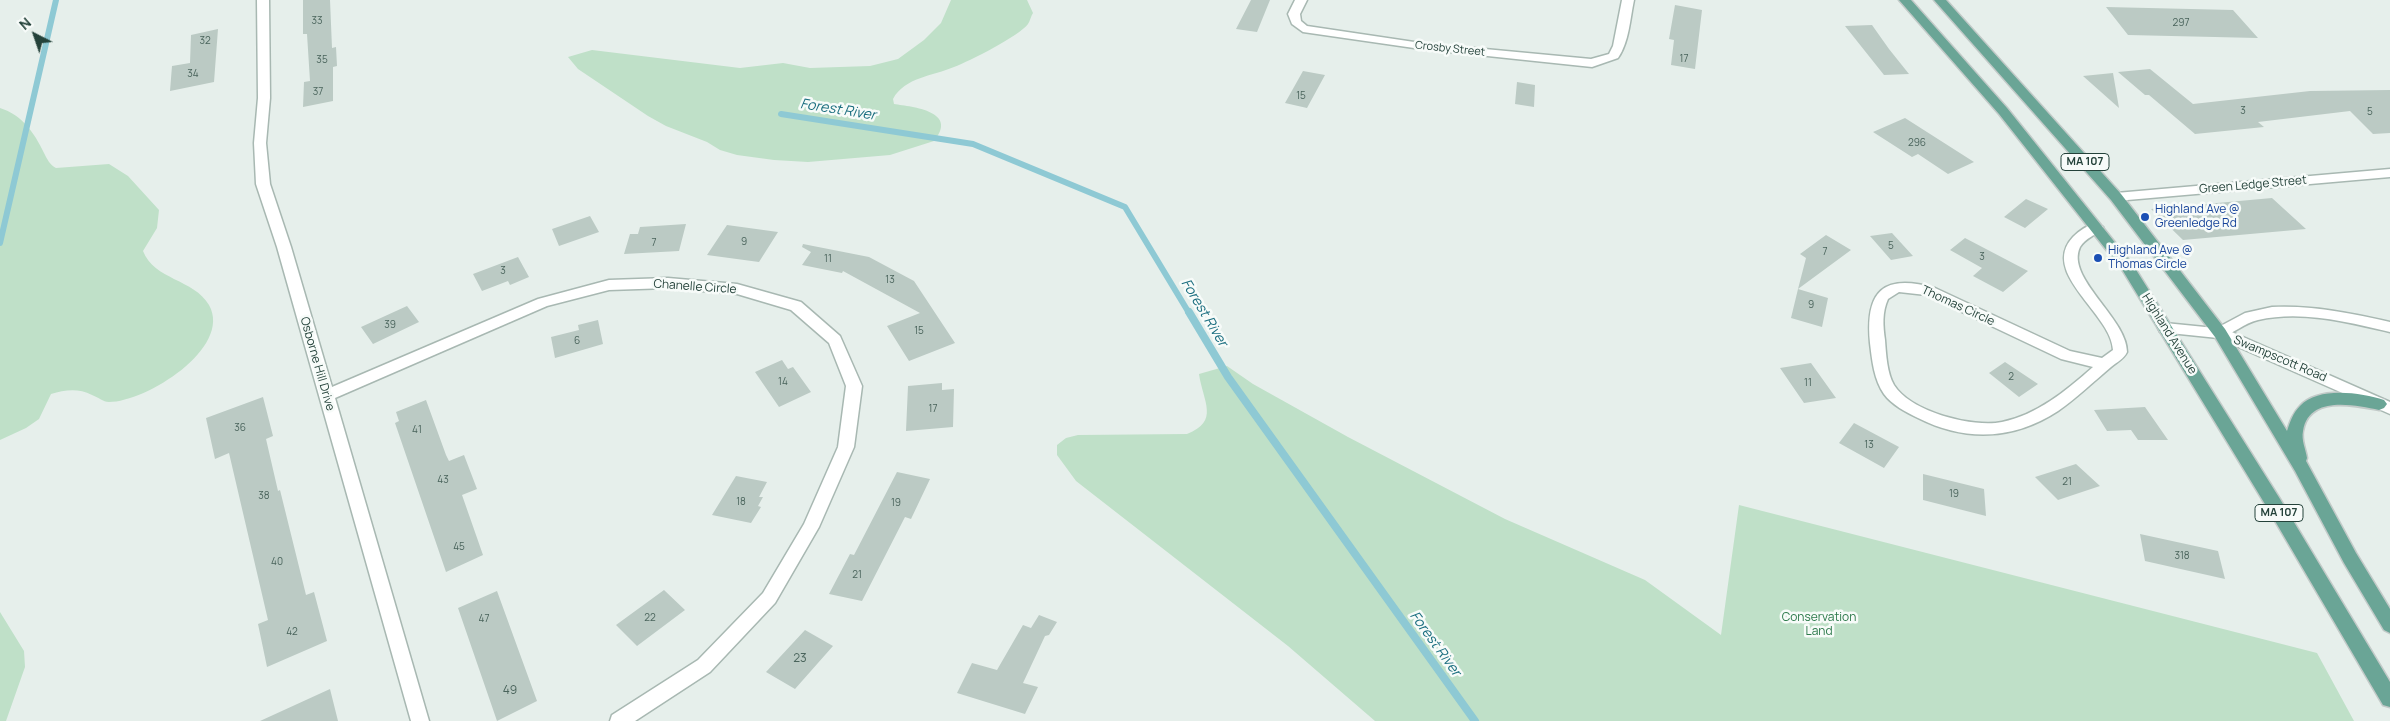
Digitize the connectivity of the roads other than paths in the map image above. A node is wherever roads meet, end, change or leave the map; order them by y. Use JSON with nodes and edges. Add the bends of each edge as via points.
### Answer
{"nodes":[{"id":1,"x":263,"y":0,"type":"edge"},
{"id":2,"x":1301,"y":0,"type":"edge"},
{"id":3,"x":1628,"y":0,"type":"edge"},
{"id":4,"x":1905,"y":0,"type":"edge"},
{"id":5,"x":1940,"y":0,"type":"edge"},
{"id":6,"x":2390,"y":173,"type":"edge"},
{"id":7,"x":2116,"y":197,"type":"junction"},
{"id":8,"x":2096,"y":227,"type":"junction"},
{"id":9,"x":2390,"y":327,"type":"edge"},
{"id":10,"x":2165,"y":328,"type":"junction"},
{"id":11,"x":2220,"y":333,"type":"junction"},
{"id":12,"x":2106,"y":364,"type":"junction"},
{"id":13,"x":326,"y":396,"type":"junction"},
{"id":14,"x":2384,"y":406,"type":"edge"},
{"id":15,"x":2301,"y":467,"type":"junction"},
{"id":16,"x":2390,"y":625,"type":"edge"},
{"id":17,"x":2390,"y":698,"type":"edge"},
{"id":18,"x":420,"y":721,"type":"edge"},
{"id":19,"x":619,"y":721,"type":"edge"}],
"edges":[{"from":1,"to":13,"type":"street","name":"Osborne Hill Drive","via":[[264,98],[260,143],[263,184]]},
{"from":2,"to":3,"type":"street","name":"Crosby Street","via":[[1294,14],[1303,29],[1421,46],[1592,63],[1614,56]]},
{"from":4,"to":8,"type":"main road","name":"Highland Avenue","number":"MA 107","via":[[2008,116]]},
{"from":5,"to":7,"type":"main road","number":"MA 107"},
{"from":6,"to":7,"type":"street","name":"Green Ledge Street"},
{"from":7,"to":11,"type":"main road","number":"MA 107"},
{"from":8,"to":10,"type":"main road","name":"Highland Avenue","number":"MA 107","via":[[2128,268]]},
{"from":8,"to":12,"type":"street","name":"Thomas Circle","via":[[2073,248],[2070,257],[2084,290],[2119,338],[2120,352]]},
{"from":9,"to":11,"type":"street","via":[[2354,318],[2291,310],[2253,315]]},
{"from":10,"to":11,"type":"street","name":"Swampscott Road"},
{"from":10,"to":17,"type":"main road","name":"Highland Avenue","number":"MA 107"},
{"from":11,"to":14,"type":"street","name":"Swampscott Road"},
{"from":11,"to":15,"type":"main road","number":"MA 107"},
{"from":12,"to":12,"type":"street","name":"Thomas Circle","via":[[2068,398],[2034,419],[1988,431],[1966,430],[1919,412],[1890,391],[1879,359],[1877,305],[1883,294],[1894,287],[1912,285],[2066,354]]},
{"from":13,"to":18,"type":"street","name":"Osborne Hill Drive"},
{"from":13,"to":19,"type":"street","name":"Chanelle Circle","via":[[543,302],[610,285],[668,283],[737,289],[796,306],[835,340],[854,386],[846,447],[811,527],[769,598],[704,666]]},
{"from":14,"to":15,"type":"main road","via":[[2356,399],[2318,400],[2301,412],[2295,433]]},
{"from":15,"to":16,"type":"main road","number":"MA 107"}]}
